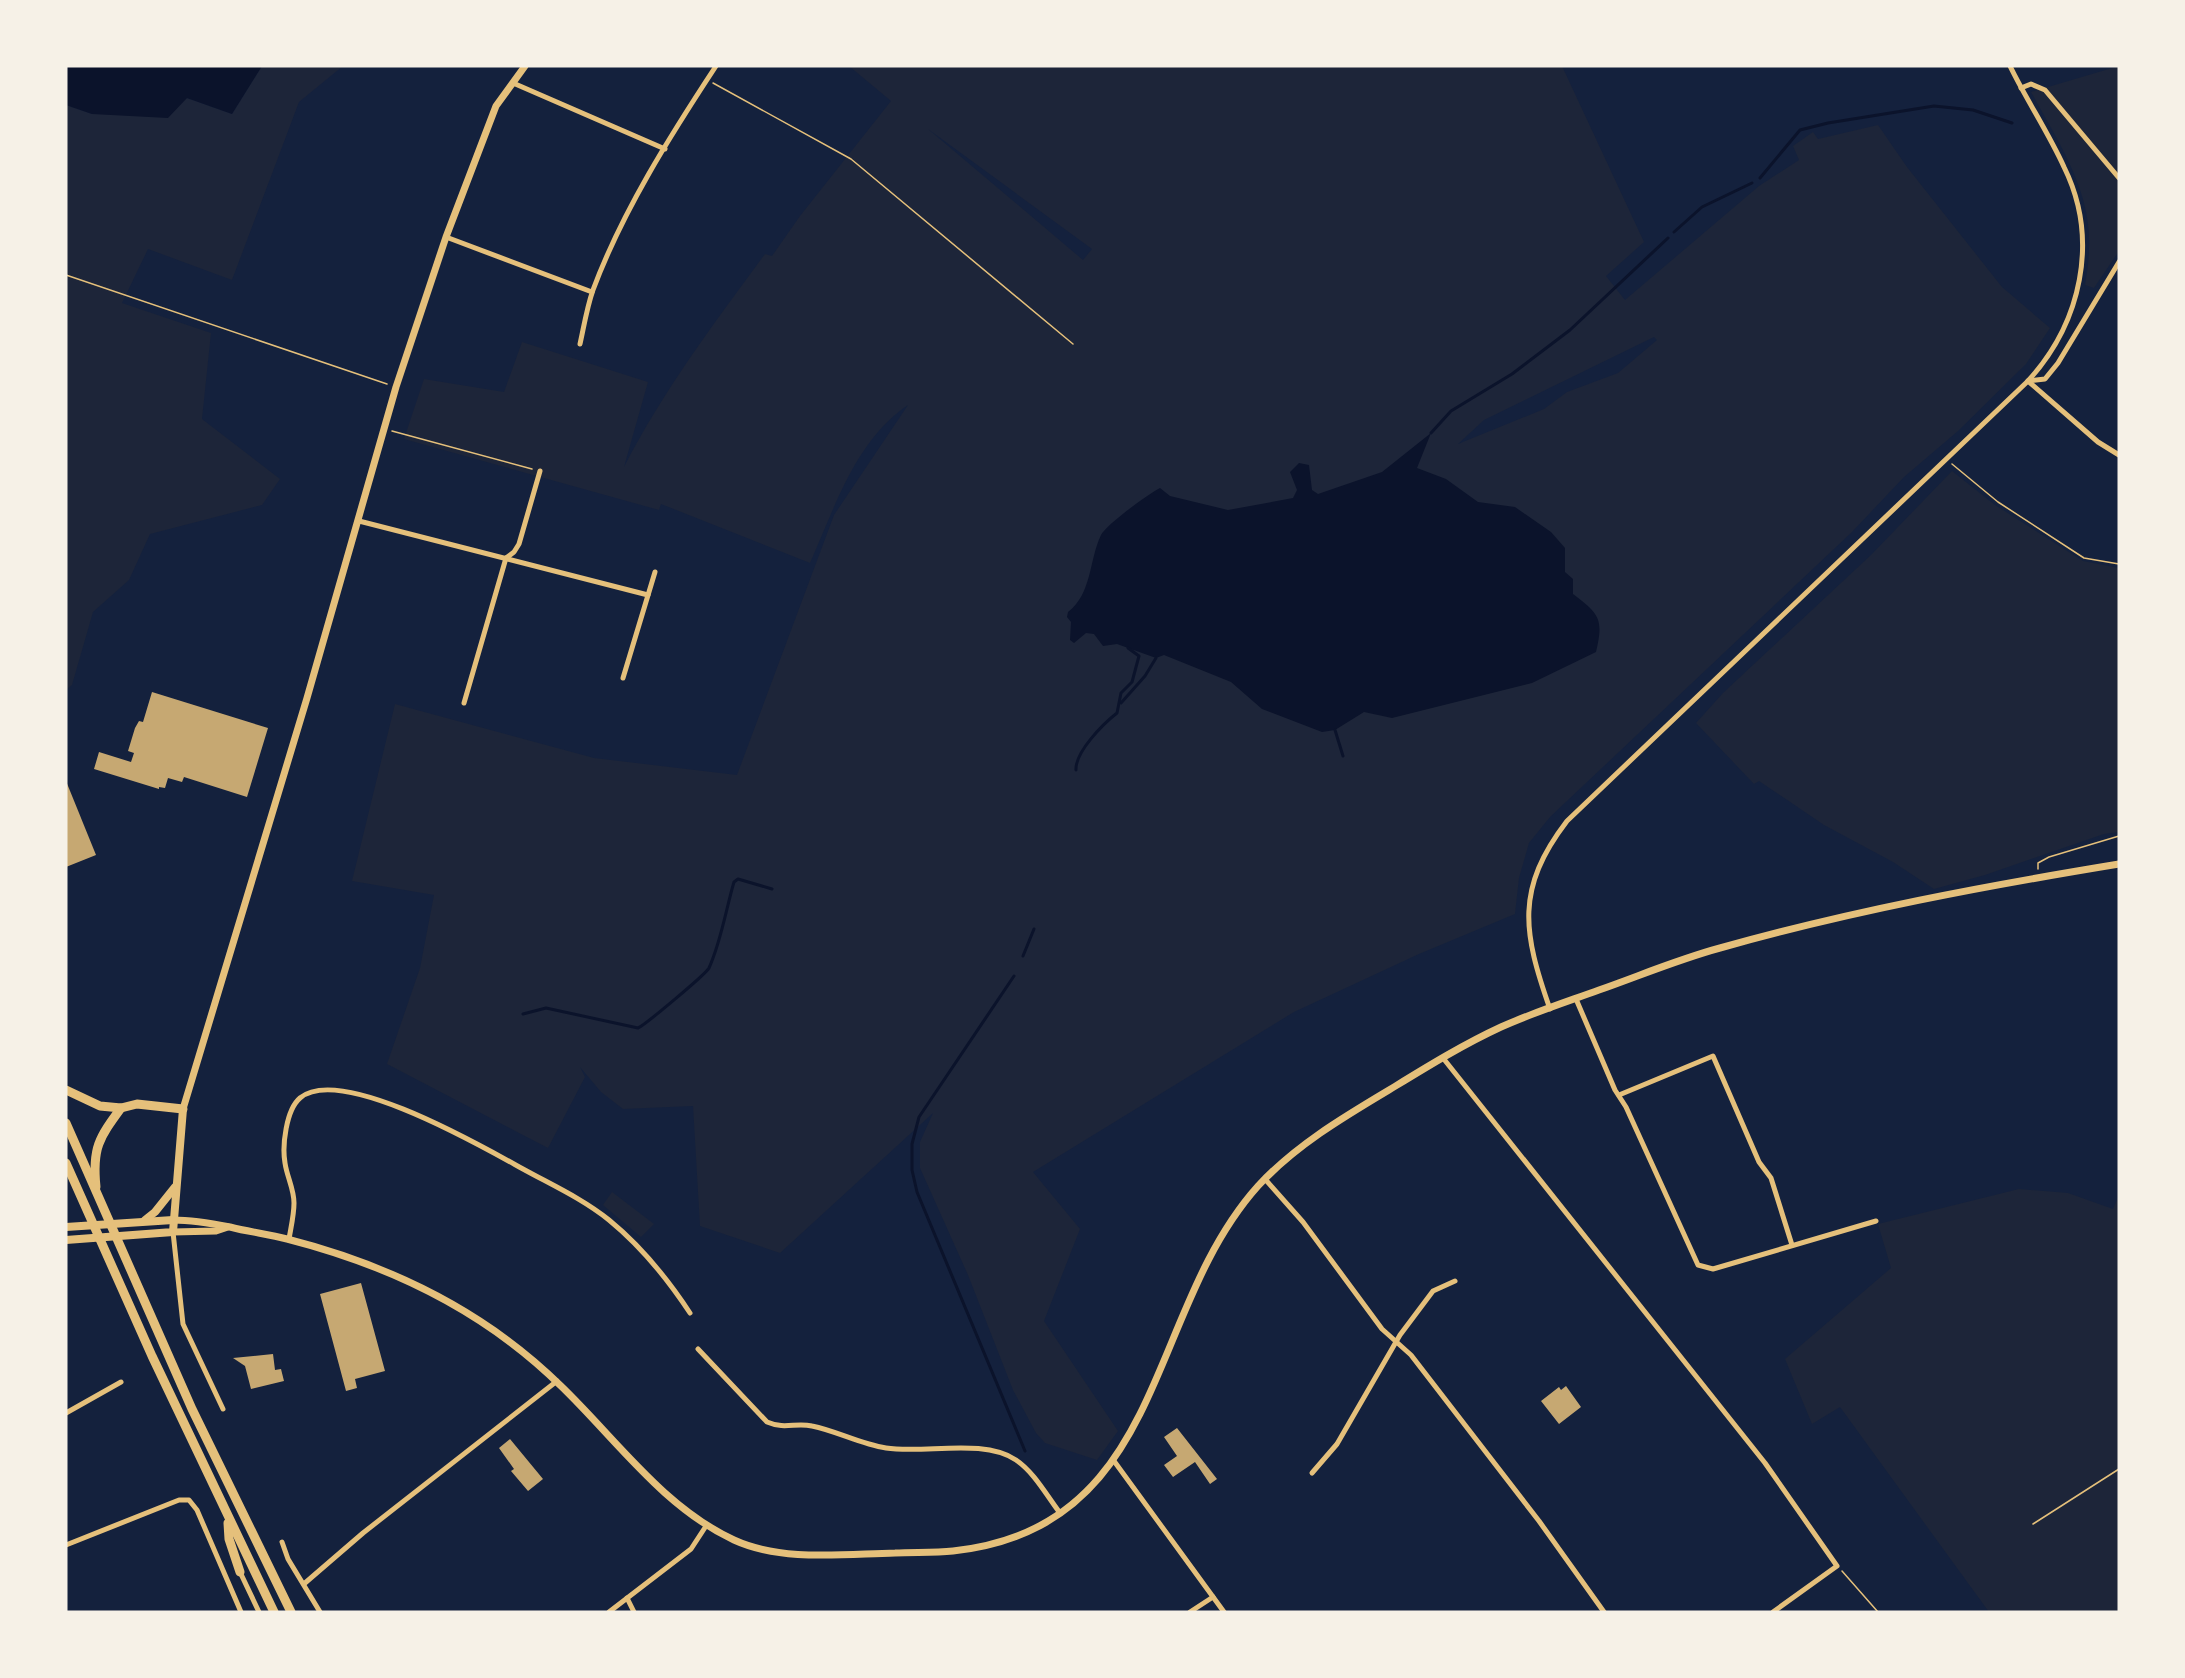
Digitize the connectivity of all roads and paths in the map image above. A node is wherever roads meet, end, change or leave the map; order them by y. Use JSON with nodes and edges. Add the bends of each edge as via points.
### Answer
{"nodes":[{"id":1,"x":525,"y":66,"type":"edge"},
{"id":2,"x":716,"y":66,"type":"edge"},
{"id":3,"x":2010,"y":66,"type":"edge"},
{"id":4,"x":707,"y":80,"type":"junction"},
{"id":5,"x":513,"y":83,"type":"junction"},
{"id":6,"x":2021,"y":88,"type":"junction"},
{"id":7,"x":665,"y":149,"type":"junction"},
{"id":8,"x":2119,"y":178,"type":"edge"},
{"id":9,"x":446,"y":237,"type":"junction"},
{"id":10,"x":2119,"y":262,"type":"edge"},
{"id":11,"x":66,"y":275,"type":"edge"},
{"id":12,"x":592,"y":292,"type":"junction"},
{"id":13,"x":580,"y":344,"type":"dead end"},
{"id":14,"x":1073,"y":344,"type":"dead end"},
{"id":15,"x":2028,"y":381,"type":"junction"},
{"id":16,"x":396,"y":387,"type":"junction"},
{"id":17,"x":385,"y":429,"type":"junction"},
{"id":18,"x":2119,"y":456,"type":"edge"},
{"id":19,"x":1947,"y":458,"type":"junction"},
{"id":20,"x":540,"y":471,"type":"joint"},
{"id":21,"x":359,"y":521,"type":"junction"},
{"id":22,"x":506,"y":558,"type":"junction"},
{"id":23,"x":2119,"y":564,"type":"edge"},
{"id":24,"x":655,"y":572,"type":"dead end"},
{"id":25,"x":648,"y":595,"type":"junction"},
{"id":26,"x":623,"y":678,"type":"dead end"},
{"id":27,"x":464,"y":703,"type":"dead end"},
{"id":28,"x":2119,"y":836,"type":"edge"},
{"id":29,"x":2119,"y":864,"type":"edge"},
{"id":30,"x":2038,"y":877,"type":"junction"},
{"id":31,"x":1576,"y":999,"type":"junction"},
{"id":32,"x":1550,"y":1009,"type":"junction"},
{"id":33,"x":1443,"y":1058,"type":"junction"},
{"id":34,"x":66,"y":1090,"type":"edge"},
{"id":35,"x":1619,"y":1095,"type":"junction"},
{"id":36,"x":122,"y":1108,"type":"junction"},
{"id":37,"x":183,"y":1109,"type":"junction"},
{"id":38,"x":66,"y":1123,"type":"edge"},
{"id":39,"x":66,"y":1163,"type":"edge"},
{"id":40,"x":1265,"y":1179,"type":"junction"},
{"id":41,"x":66,"y":1181,"type":"edge"},
{"id":42,"x":175,"y":1188,"type":"junction"},
{"id":43,"x":98,"y":1200,"type":"junction"},
{"id":44,"x":84,"y":1206,"type":"junction"},
{"id":45,"x":173,"y":1220,"type":"junction"},
{"id":46,"x":144,"y":1221,"type":"junction"},
{"id":47,"x":1876,"y":1221,"type":"dead end"},
{"id":48,"x":66,"y":1227,"type":"edge"},
{"id":49,"x":228,"y":1227,"type":"junction"},
{"id":50,"x":173,"y":1232,"type":"junction"},
{"id":51,"x":289,"y":1239,"type":"junction"},
{"id":52,"x":66,"y":1240,"type":"edge"},
{"id":53,"x":1792,"y":1245,"type":"junction"},
{"id":54,"x":1455,"y":1281,"type":"dead end"},
{"id":55,"x":690,"y":1313,"type":"dead end"},
{"id":56,"x":1396,"y":1343,"type":"junction"},
{"id":57,"x":698,"y":1349,"type":"dead end"},
{"id":58,"x":557,"y":1381,"type":"junction"},
{"id":59,"x":121,"y":1382,"type":"dead end"},
{"id":60,"x":223,"y":1409,"type":"dead end"},
{"id":61,"x":66,"y":1413,"type":"edge"},
{"id":62,"x":1114,"y":1461,"type":"junction"},
{"id":63,"x":2119,"y":1469,"type":"edge"},
{"id":64,"x":1312,"y":1473,"type":"dead end"},
{"id":65,"x":1060,"y":1513,"type":"junction"},
{"id":66,"x":228,"y":1518,"type":"junction"},
{"id":67,"x":2033,"y":1524,"type":"dead end"},
{"id":68,"x":706,"y":1526,"type":"junction"},
{"id":69,"x":282,"y":1542,"type":"dead end"},
{"id":70,"x":66,"y":1545,"type":"edge"},
{"id":71,"x":1837,"y":1566,"type":"junction"},
{"id":72,"x":240,"y":1572,"type":"joint"},
{"id":73,"x":304,"y":1583,"type":"junction"},
{"id":74,"x":1213,"y":1597,"type":"junction"},
{"id":75,"x":627,"y":1598,"type":"junction"},
{"id":76,"x":241,"y":1612,"type":"edge"},
{"id":77,"x":259,"y":1612,"type":"edge"},
{"id":78,"x":274,"y":1612,"type":"edge"},
{"id":79,"x":291,"y":1612,"type":"edge"},
{"id":80,"x":320,"y":1612,"type":"edge"},
{"id":81,"x":609,"y":1612,"type":"edge"},
{"id":82,"x":634,"y":1612,"type":"edge"},
{"id":83,"x":1190,"y":1612,"type":"edge"},
{"id":84,"x":1224,"y":1612,"type":"edge"},
{"id":85,"x":1604,"y":1612,"type":"edge"},
{"id":86,"x":1773,"y":1612,"type":"edge"},
{"id":87,"x":1878,"y":1612,"type":"edge"}],
"edges":[{"from":1,"to":5,"type":"street"},
{"from":2,"to":4,"type":"street"},
{"from":3,"to":6,"type":"street"},
{"from":4,"to":7,"type":"street"},
{"from":4,"to":14,"type":"path","via":[[851,159]]},
{"from":5,"to":7,"type":"street"},
{"from":5,"to":9,"type":"street","via":[[496,106]]},
{"from":6,"to":8,"type":"street","via":[[2031,84],[2045,90]]},
{"from":6,"to":15,"type":"street","via":[[2065,168],[2076,196],[2084,247],[2072,312],[2054,350]]},
{"from":7,"to":12,"type":"street","via":[[617,235]]},
{"from":9,"to":12,"type":"street"},
{"from":9,"to":16,"type":"street"},
{"from":10,"to":15,"type":"street","via":[[2058,363],[2045,379]]},
{"from":11,"to":16,"type":"path"},
{"from":12,"to":13,"type":"street"},
{"from":15,"to":18,"type":"street"},
{"from":15,"to":19,"type":"street"},
{"from":16,"to":17,"type":"street"},
{"from":17,"to":20,"type":"path"},
{"from":17,"to":21,"type":"street"},
{"from":19,"to":23,"type":"path","via":[[1955,469],[1998,502],[2084,558]]},
{"from":19,"to":32,"type":"street","via":[[1567,820],[1552,840],[1534,880],[1528,926],[1534,966]]},
{"from":20,"to":22,"type":"street","via":[[519,544]]},
{"from":21,"to":22,"type":"street"},
{"from":21,"to":37,"type":"street"},
{"from":22,"to":25,"type":"street"},
{"from":22,"to":27,"type":"street"},
{"from":24,"to":25,"type":"street"},
{"from":25,"to":26,"type":"street"},
{"from":28,"to":30,"type":"path","via":[[2049,857],[2038,863]]},
{"from":29,"to":30,"type":"street"},
{"from":30,"to":31,"type":"street","via":[[1736,944]]},
{"from":31,"to":32,"type":"street"},
{"from":31,"to":35,"type":"street"},
{"from":32,"to":33,"type":"street","via":[[1492,1031]]},
{"from":33,"to":40,"type":"street","via":[[1315,1136]]},
{"from":33,"to":71,"type":"street","via":[[1765,1463]]},
{"from":34,"to":36,"type":"highway","via":[[91,1103]]},
{"from":35,"to":53,"type":"street","via":[[1698,1265],[1713,1269]]},
{"from":35,"to":53,"type":"street","via":[[1713,1056],[1759,1162],[1771,1178]]},
{"from":36,"to":37,"type":"highway","via":[[137,1104]]},
{"from":36,"to":43,"type":"highway","via":[[97,1143],[94,1158]]},
{"from":37,"to":42,"type":"main road"},
{"from":38,"to":43,"type":"highway"},
{"from":39,"to":44,"type":"highway"},
{"from":40,"to":56,"type":"street"},
{"from":40,"to":62,"type":"street","via":[[1212,1251],[1146,1405]]},
{"from":41,"to":44,"type":"highway"},
{"from":42,"to":45,"type":"main road"},
{"from":42,"to":46,"type":"main road"},
{"from":43,"to":79,"type":"highway","via":[[229,1489]]},
{"from":44,"to":66,"type":"highway"},
{"from":45,"to":46,"type":"main road"},
{"from":45,"to":49,"type":"street","via":[[209,1221]]},
{"from":45,"to":50,"type":"main road"},
{"from":46,"to":48,"type":"main road"},
{"from":47,"to":53,"type":"street"},
{"from":49,"to":50,"type":"street","via":[[216,1232]]},
{"from":49,"to":51,"type":"street"},
{"from":50,"to":52,"type":"main road"},
{"from":50,"to":60,"type":"street","via":[[183,1324]]},
{"from":51,"to":55,"type":"street","via":[[294,1203],[285,1155],[292,1108],[300,1098],[315,1091],[376,1099],[436,1122],[591,1207],[639,1246]]},
{"from":51,"to":58,"type":"street","via":[[365,1262],[434,1293],[475,1317]]},
{"from":54,"to":56,"type":"street","via":[[1433,1291]]},
{"from":56,"to":64,"type":"street","via":[[1338,1444]]},
{"from":56,"to":85,"type":"street","via":[[1419,1364]]},
{"from":57,"to":65,"type":"street","via":[[768,1422],[779,1427],[814,1426],[888,1449],[993,1450],[1027,1469]]},
{"from":58,"to":68,"type":"street","via":[[657,1486]]},
{"from":58,"to":73,"type":"street"},
{"from":59,"to":61,"type":"street"},
{"from":62,"to":65,"type":"street"},
{"from":62,"to":74,"type":"street"},
{"from":63,"to":67,"type":"path"},
{"from":65,"to":68,"type":"street","via":[[1015,1538],[945,1551],[784,1553],[739,1543]]},
{"from":66,"to":72,"type":"highway","via":[[228,1539]]},
{"from":66,"to":78,"type":"highway"},
{"from":68,"to":75,"type":"street","via":[[691,1549]]},
{"from":69,"to":73,"type":"street"},
{"from":70,"to":76,"type":"street","via":[[179,1500],[189,1500],[198,1510]]},
{"from":71,"to":86,"type":"street"},
{"from":71,"to":87,"type":"path"},
{"from":72,"to":77,"type":"street"},
{"from":73,"to":80,"type":"street"},
{"from":74,"to":83,"type":"street"},
{"from":74,"to":84,"type":"street"},
{"from":75,"to":81,"type":"street"},
{"from":75,"to":82,"type":"street"}]}
